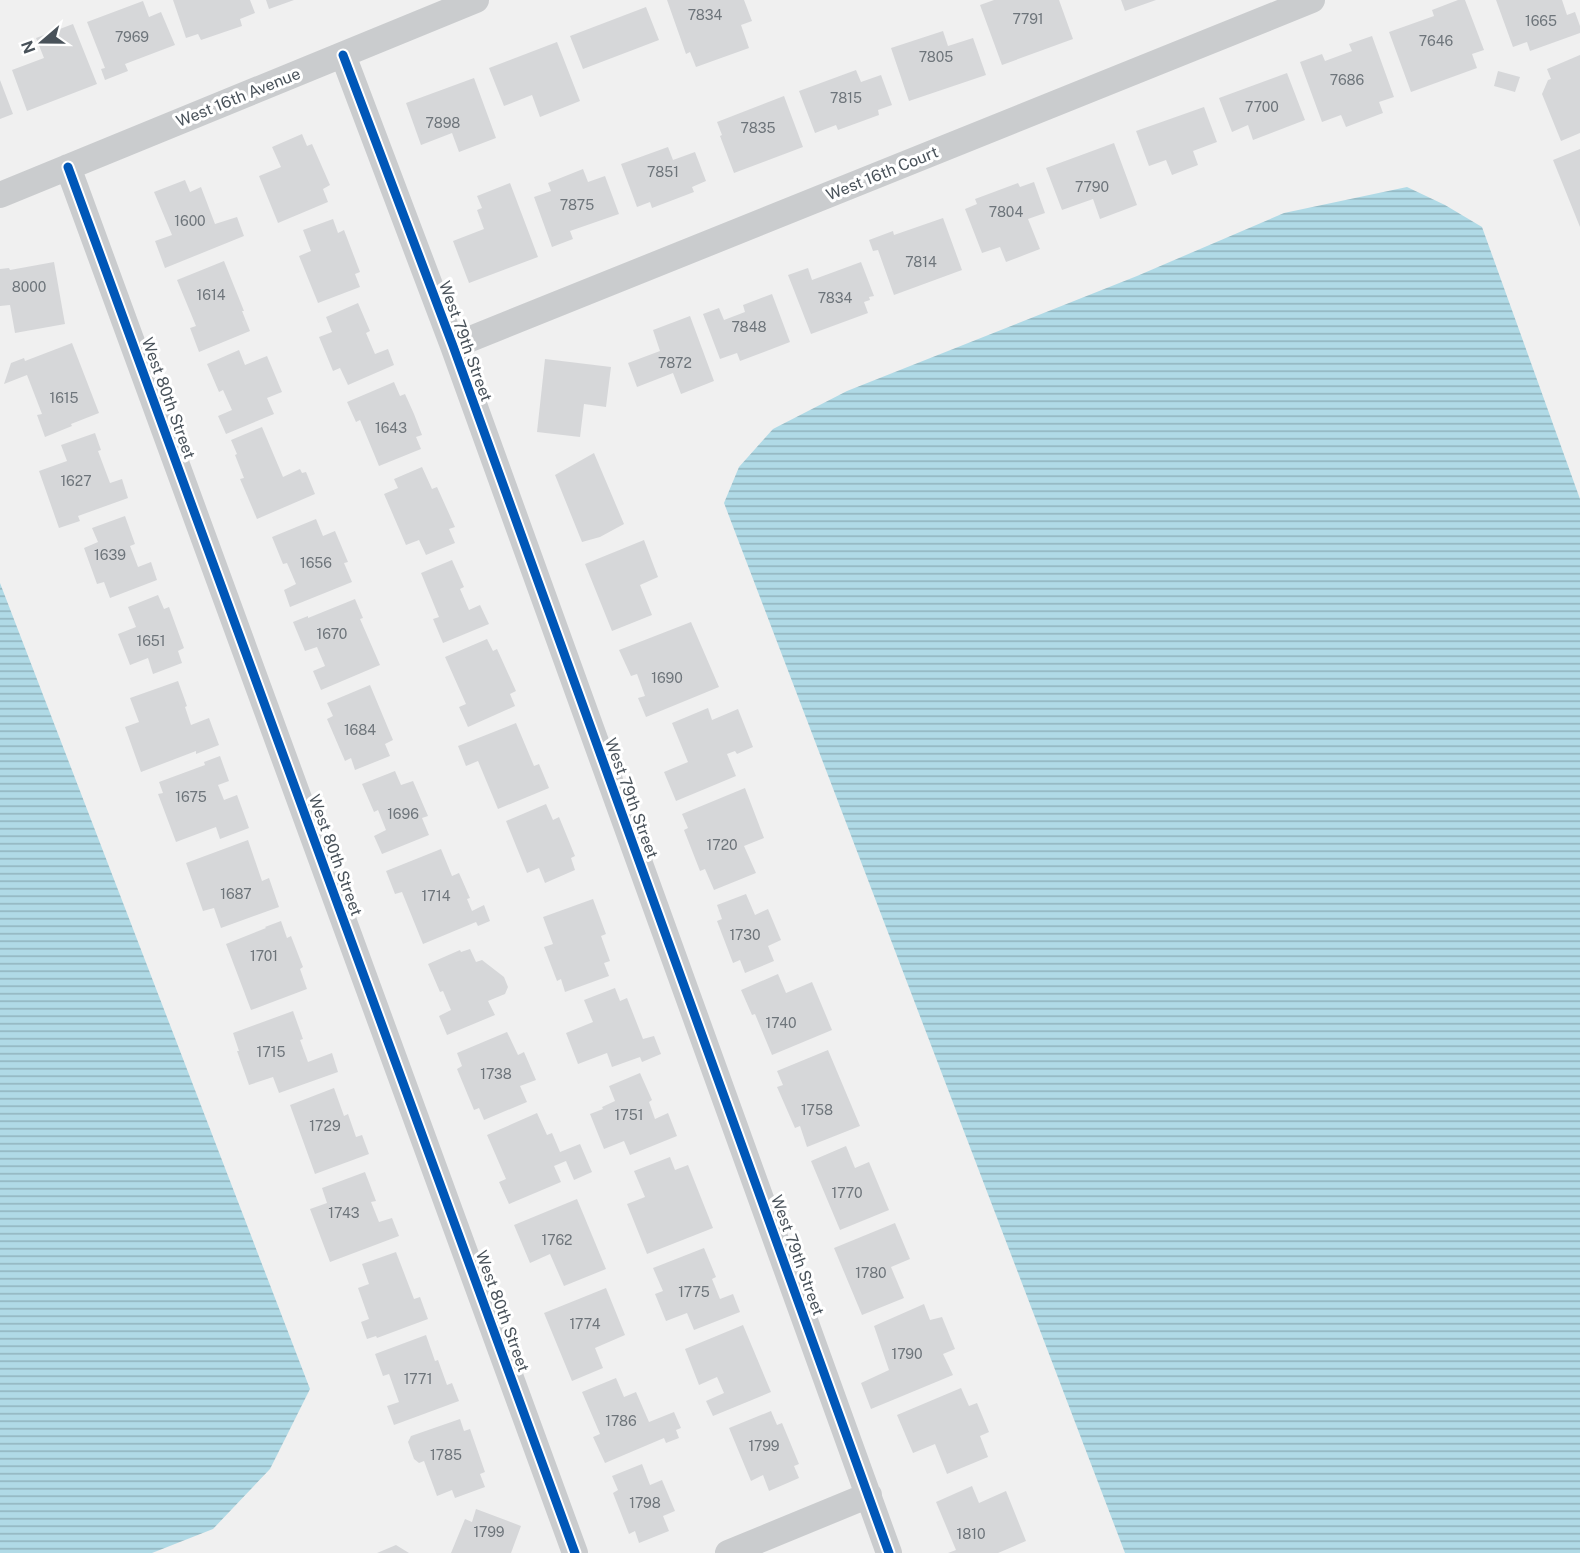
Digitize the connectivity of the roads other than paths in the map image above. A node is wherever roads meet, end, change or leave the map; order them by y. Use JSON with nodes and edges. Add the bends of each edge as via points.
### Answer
{"nodes":[{"id":1,"x":476,"y":0,"type":"edge"},
{"id":2,"x":1312,"y":0,"type":"edge"},
{"id":3,"x":343,"y":55,"type":"junction"},
{"id":4,"x":68,"y":167,"type":"junction"},
{"id":5,"x":0,"y":195,"type":"edge"},
{"id":6,"x":453,"y":346,"type":"junction"},
{"id":7,"x":869,"y":1495,"type":"junction"},
{"id":8,"x":575,"y":1553,"type":"edge"},
{"id":9,"x":728,"y":1553,"type":"edge"},
{"id":10,"x":890,"y":1553,"type":"edge"}],
"edges":[{"from":1,"to":3,"type":"street","name":"West 16th Avenue"},
{"from":2,"to":6,"type":"street","name":"West 16th Court"},
{"from":3,"to":4,"type":"street","name":"West 16th Avenue"},
{"from":3,"to":6,"type":"street","name":"West 79th Street"},
{"from":4,"to":5,"type":"street","name":"West 16th Avenue"},
{"from":4,"to":8,"type":"street","name":"West 80th Street"},
{"from":6,"to":7,"type":"street","name":"West 79th Street"},
{"from":7,"to":9,"type":"street"},
{"from":7,"to":10,"type":"street","name":"West 79th Street"}]}
